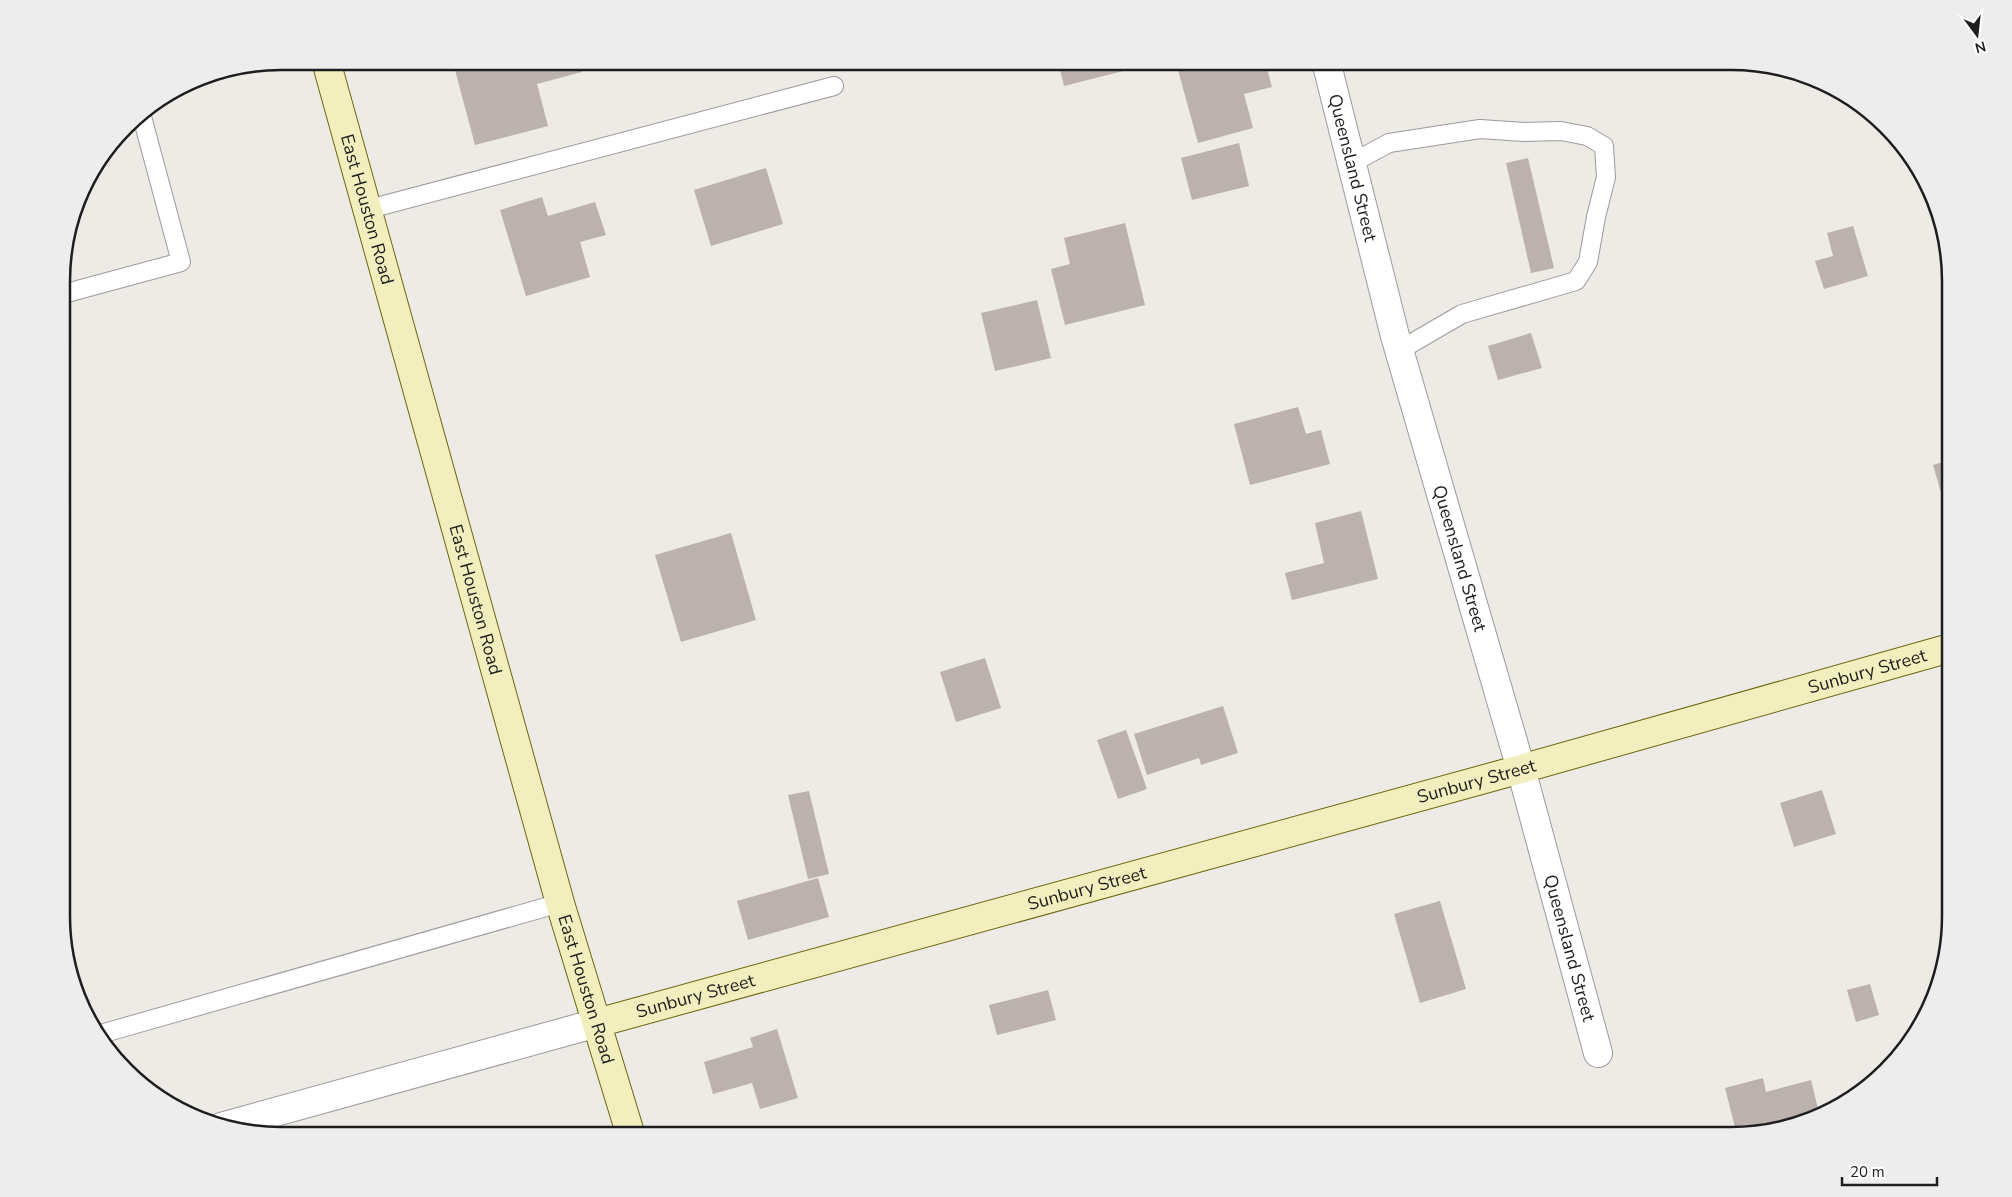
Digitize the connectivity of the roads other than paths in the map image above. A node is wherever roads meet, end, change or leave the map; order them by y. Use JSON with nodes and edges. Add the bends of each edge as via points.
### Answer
{"nodes":[{"id":1,"x":329,"y":70,"type":"edge"},
{"id":2,"x":1328,"y":70,"type":"edge"},
{"id":3,"x":834,"y":86,"type":"dead end"},
{"id":4,"x":143,"y":121,"type":"edge"},
{"id":5,"x":1352,"y":163,"type":"junction"},
{"id":6,"x":368,"y":209,"type":"junction"},
{"id":7,"x":70,"y":292,"type":"edge"},
{"id":8,"x":1400,"y":350,"type":"junction"},
{"id":9,"x":1942,"y":650,"type":"edge"},
{"id":10,"x":1521,"y":768,"type":"junction"},
{"id":11,"x":560,"y":902,"type":"junction"},
{"id":12,"x":596,"y":1023,"type":"junction"},
{"id":13,"x":106,"y":1033,"type":"edge"},
{"id":14,"x":1598,"y":1053,"type":"dead end"},
{"id":15,"x":238,"y":1122,"type":"edge"},
{"id":16,"x":628,"y":1127,"type":"edge"}],
"edges":[{"from":1,"to":6,"type":"street","name":"East Houston Road"},
{"from":2,"to":5,"type":"street","name":"Queensland Street"},
{"from":3,"to":6,"type":"lane"},
{"from":4,"to":7,"type":"lane","via":[[181,262]]},
{"from":5,"to":8,"type":"street","name":"Queensland Street"},
{"from":5,"to":8,"type":"lane","via":[[1389,143],[1480,129],[1560,131],[1587,136],[1604,146],[1606,177],[1588,262],[1576,281],[1462,314]]},
{"from":6,"to":11,"type":"street","name":"East Houston Road"},
{"from":8,"to":10,"type":"street","name":"Queensland Street"},
{"from":9,"to":10,"type":"street","name":"Sunbury Street"},
{"from":10,"to":12,"type":"street","name":"Sunbury Street"},
{"from":10,"to":14,"type":"street","name":"Queensland Street"},
{"from":11,"to":12,"type":"street","name":"East Houston Road"},
{"from":11,"to":13,"type":"lane"},
{"from":12,"to":15,"type":"street","name":"Sunbury Street"},
{"from":12,"to":16,"type":"street","name":"East Houston Road"}]}
